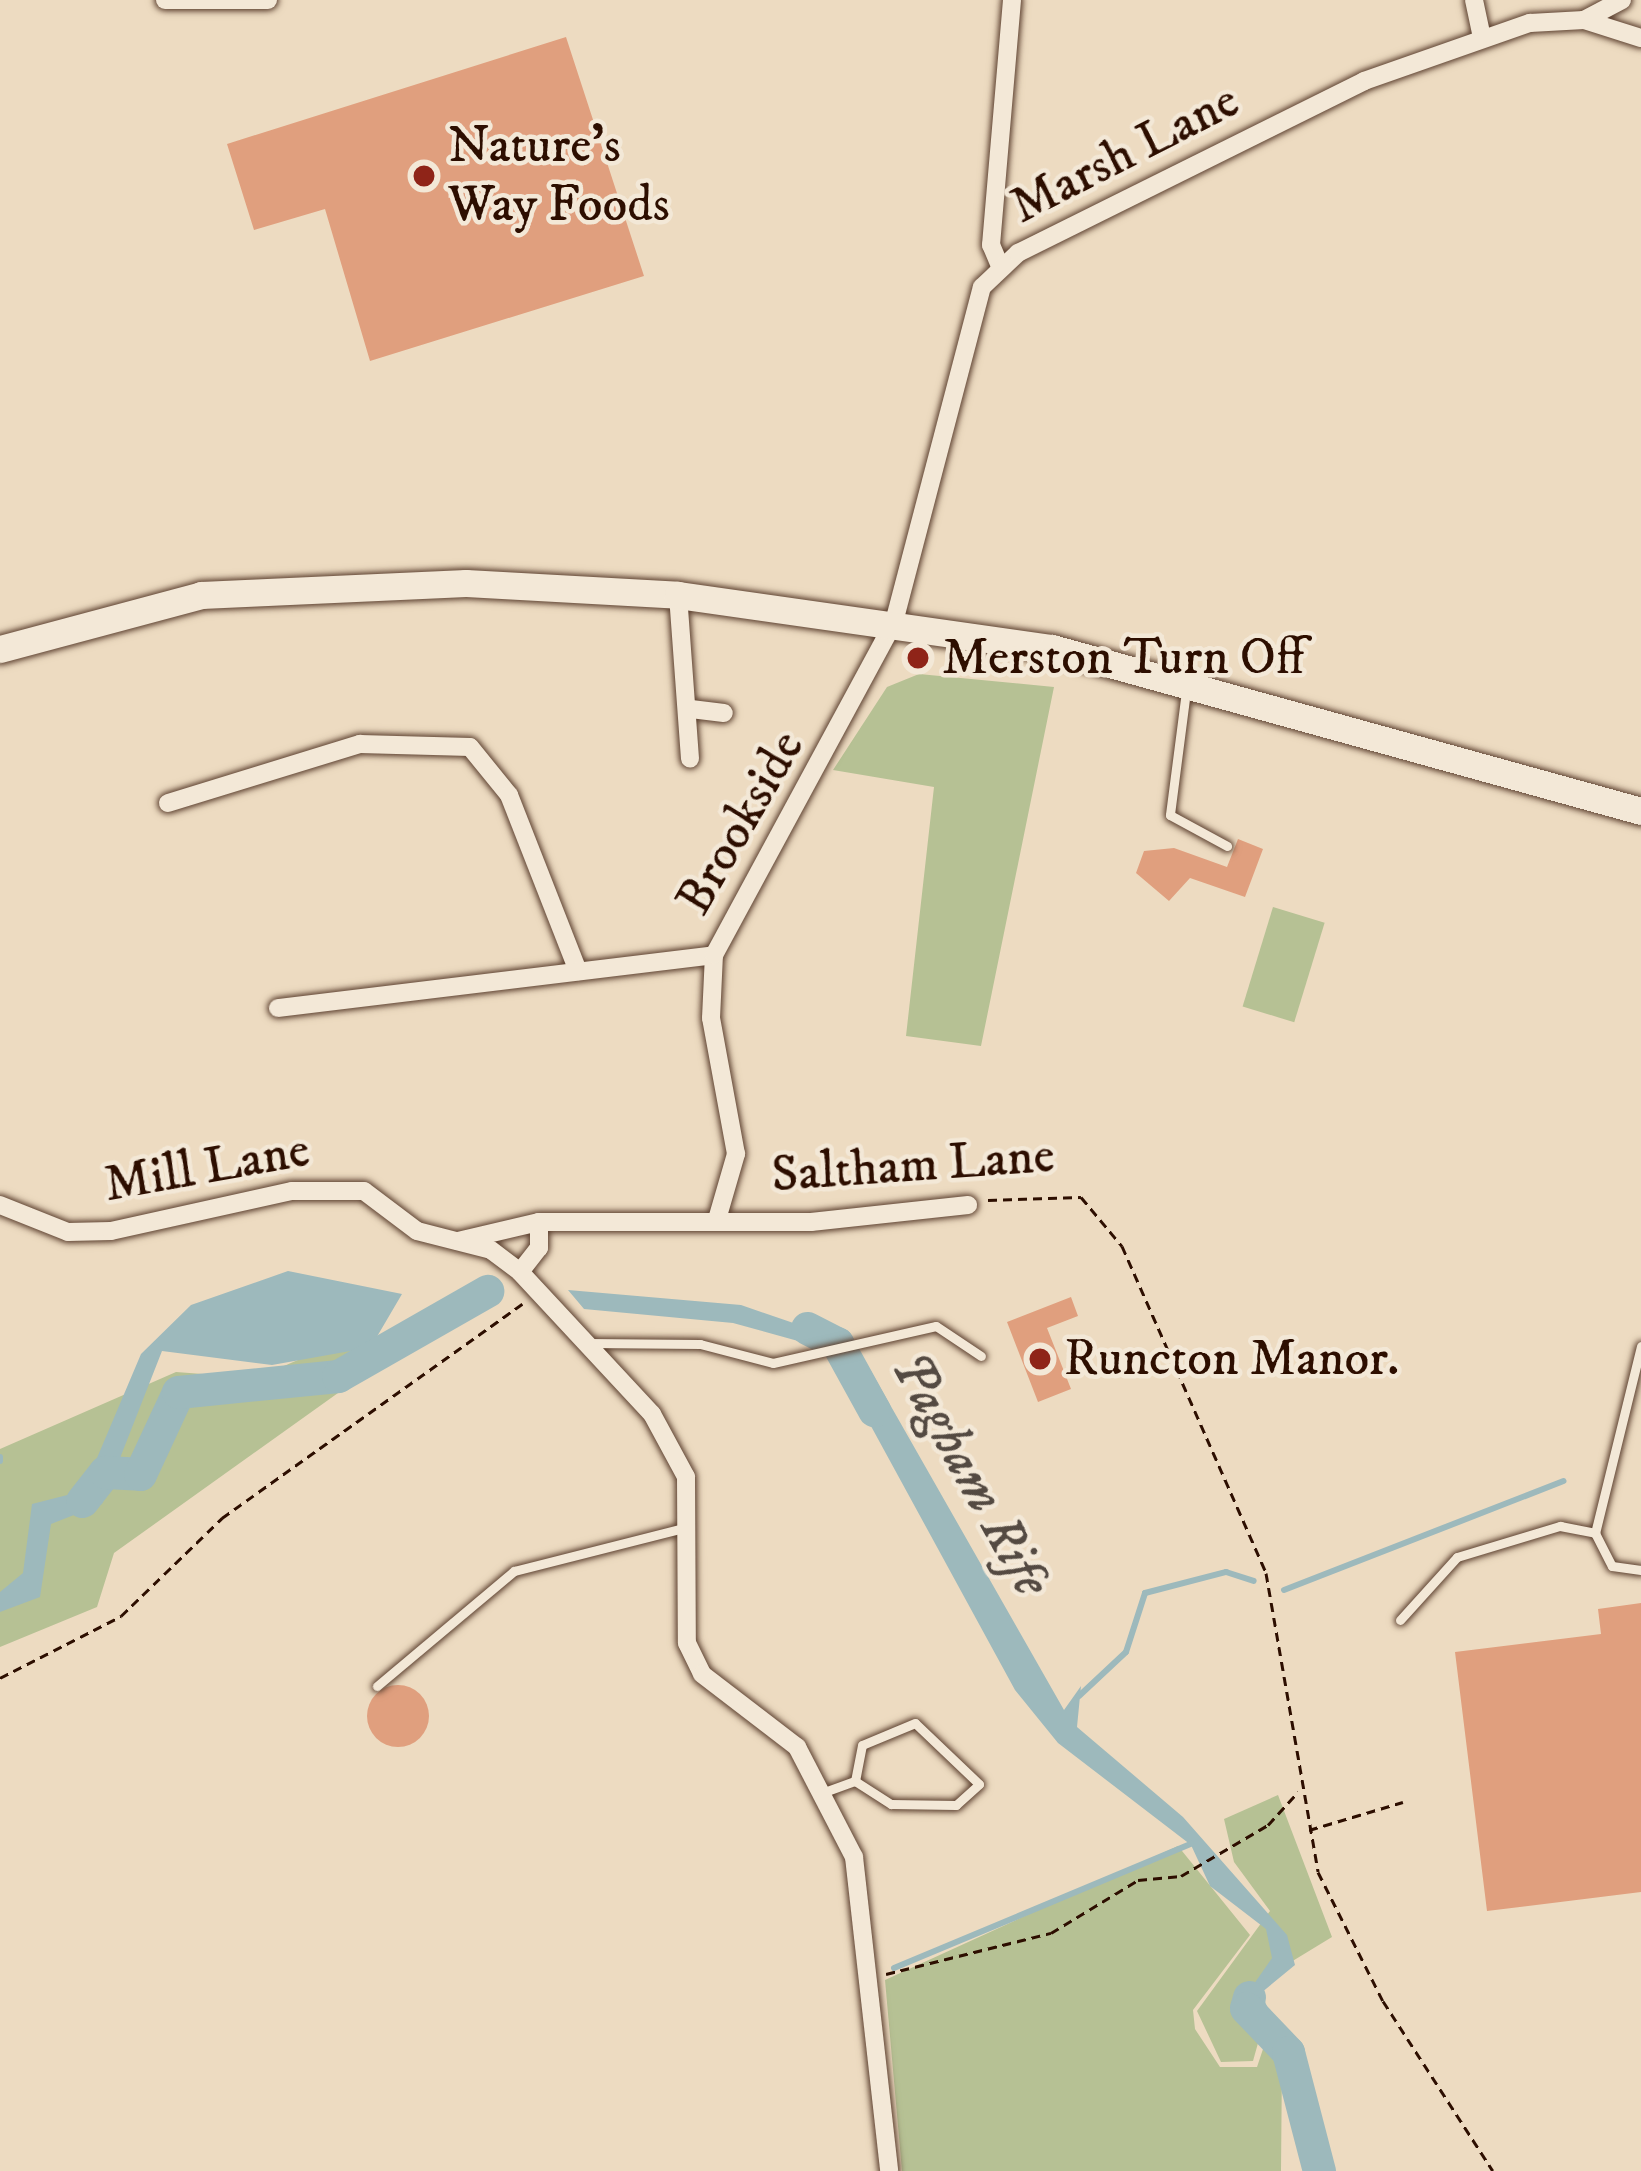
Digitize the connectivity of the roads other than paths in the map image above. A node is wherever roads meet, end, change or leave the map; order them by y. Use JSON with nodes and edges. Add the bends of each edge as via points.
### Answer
{"nodes":[{"id":1,"x":165,"y":0,"type":"edge"},
{"id":2,"x":268,"y":0,"type":"edge"},
{"id":3,"x":1012,"y":0,"type":"edge"},
{"id":4,"x":1474,"y":0,"type":"edge"},
{"id":5,"x":1616,"y":1,"type":"edge"},
{"id":6,"x":1584,"y":20,"type":"junction"},
{"id":7,"x":1482,"y":38,"type":"junction"},
{"id":8,"x":1641,"y":38,"type":"edge"},
{"id":9,"x":1000,"y":266,"type":"junction"},
{"id":10,"x":678,"y":595,"type":"junction"},
{"id":11,"x":894,"y":622,"type":"junction"},
{"id":12,"x":0,"y":649,"type":"edge"},
{"id":13,"x":1188,"y":680,"type":"junction"},
{"id":14,"x":691,"y":710,"type":"junction"},
{"id":15,"x":724,"y":713,"type":"dead end"},
{"id":16,"x":690,"y":759,"type":"dead end"},
{"id":17,"x":168,"y":802,"type":"dead end"},
{"id":18,"x":1641,"y":811,"type":"edge"},
{"id":19,"x":1227,"y":846,"type":"dead end"},
{"id":20,"x":714,"y":955,"type":"junction"},
{"id":21,"x":578,"y":971,"type":"junction"},
{"id":22,"x":278,"y":1008,"type":"dead end"},
{"id":23,"x":0,"y":1205,"type":"edge"},
{"id":24,"x":968,"y":1205,"type":"road end"},
{"id":25,"x":718,"y":1216,"type":"junction"},
{"id":26,"x":539,"y":1222,"type":"junction"},
{"id":27,"x":454,"y":1243,"type":"junction"},
{"id":28,"x":520,"y":1272,"type":"junction"},
{"id":29,"x":583,"y":1342,"type":"junction"},
{"id":30,"x":1641,"y":1346,"type":"edge"},
{"id":31,"x":981,"y":1356,"type":"dead end"},
{"id":32,"x":688,"y":1527,"type":"junction"},
{"id":33,"x":1595,"y":1533,"type":"junction"},
{"id":34,"x":1641,"y":1570,"type":"edge"},
{"id":35,"x":1400,"y":1620,"type":"dead end"},
{"id":36,"x":376,"y":1686,"type":"dead end"},
{"id":37,"x":855,"y":1781,"type":"junction"},
{"id":38,"x":827,"y":1791,"type":"junction"},
{"id":39,"x":889,"y":2171,"type":"edge"}],
"edges":[{"from":1,"to":2,"type":"street"},
{"from":3,"to":9,"type":"street","via":[[991,245]]},
{"from":4,"to":7,"type":"street"},
{"from":5,"to":6,"type":"street"},
{"from":6,"to":7,"type":"street","name":"Marsh Lane"},
{"from":6,"to":8,"type":"street","name":"Marsh Lane"},
{"from":7,"to":9,"type":"street","name":"Marsh Lane","via":[[1364,81]]},
{"from":9,"to":11,"type":"street","name":"Marsh Lane","via":[[962,346]]},
{"from":10,"to":11,"type":"main road"},
{"from":10,"to":12,"type":"main road","via":[[466,583],[201,595]]},
{"from":10,"to":14,"type":"street"},
{"from":11,"to":13,"type":"main road"},
{"from":11,"to":20,"type":"street","name":"Brookside"},
{"from":13,"to":18,"type":"main road"},
{"from":13,"to":19,"type":"lane","via":[[1170,815]]},
{"from":14,"to":15,"type":"street"},
{"from":14,"to":16,"type":"street"},
{"from":17,"to":21,"type":"street","via":[[202,805],[360,744],[470,747],[509,795]]},
{"from":20,"to":21,"type":"street"},
{"from":20,"to":25,"type":"street","name":"Brookside","via":[[711,1018],[736,1154]]},
{"from":21,"to":22,"type":"street"},
{"from":23,"to":27,"type":"street","name":"Mill Lane","via":[[68,1232],[111,1231],[340,1187]]},
{"from":24,"to":25,"type":"street","name":"Saltham Lane","via":[[811,1222]]},
{"from":25,"to":26,"type":"street","name":"Saltham Lane"},
{"from":26,"to":27,"type":"street","name":"Saltham Lane"},
{"from":26,"to":28,"type":"street","via":[[538,1248]]},
{"from":27,"to":28,"type":"street","name":"Mill Lane","via":[[491,1250]]},
{"from":28,"to":29,"type":"street"},
{"from":29,"to":31,"type":"lane","via":[[700,1344],[786,1361],[936,1326]]},
{"from":29,"to":32,"type":"street","via":[[676,1452]]},
{"from":30,"to":33,"type":"lane"},
{"from":32,"to":36,"type":"lane","via":[[514,1571]]},
{"from":32,"to":38,"type":"street","via":[[682,1607],[702,1674],[797,1748]]},
{"from":33,"to":34,"type":"lane","via":[[1612,1566]]},
{"from":33,"to":35,"type":"lane","via":[[1560,1526],[1457,1556]]},
{"from":37,"to":37,"type":"lane","via":[[919,1806],[974,1799],[979,1784],[915,1723],[862,1745]]},
{"from":37,"to":38,"type":"lane"},
{"from":38,"to":39,"type":"street","via":[[854,1857]]}]}
